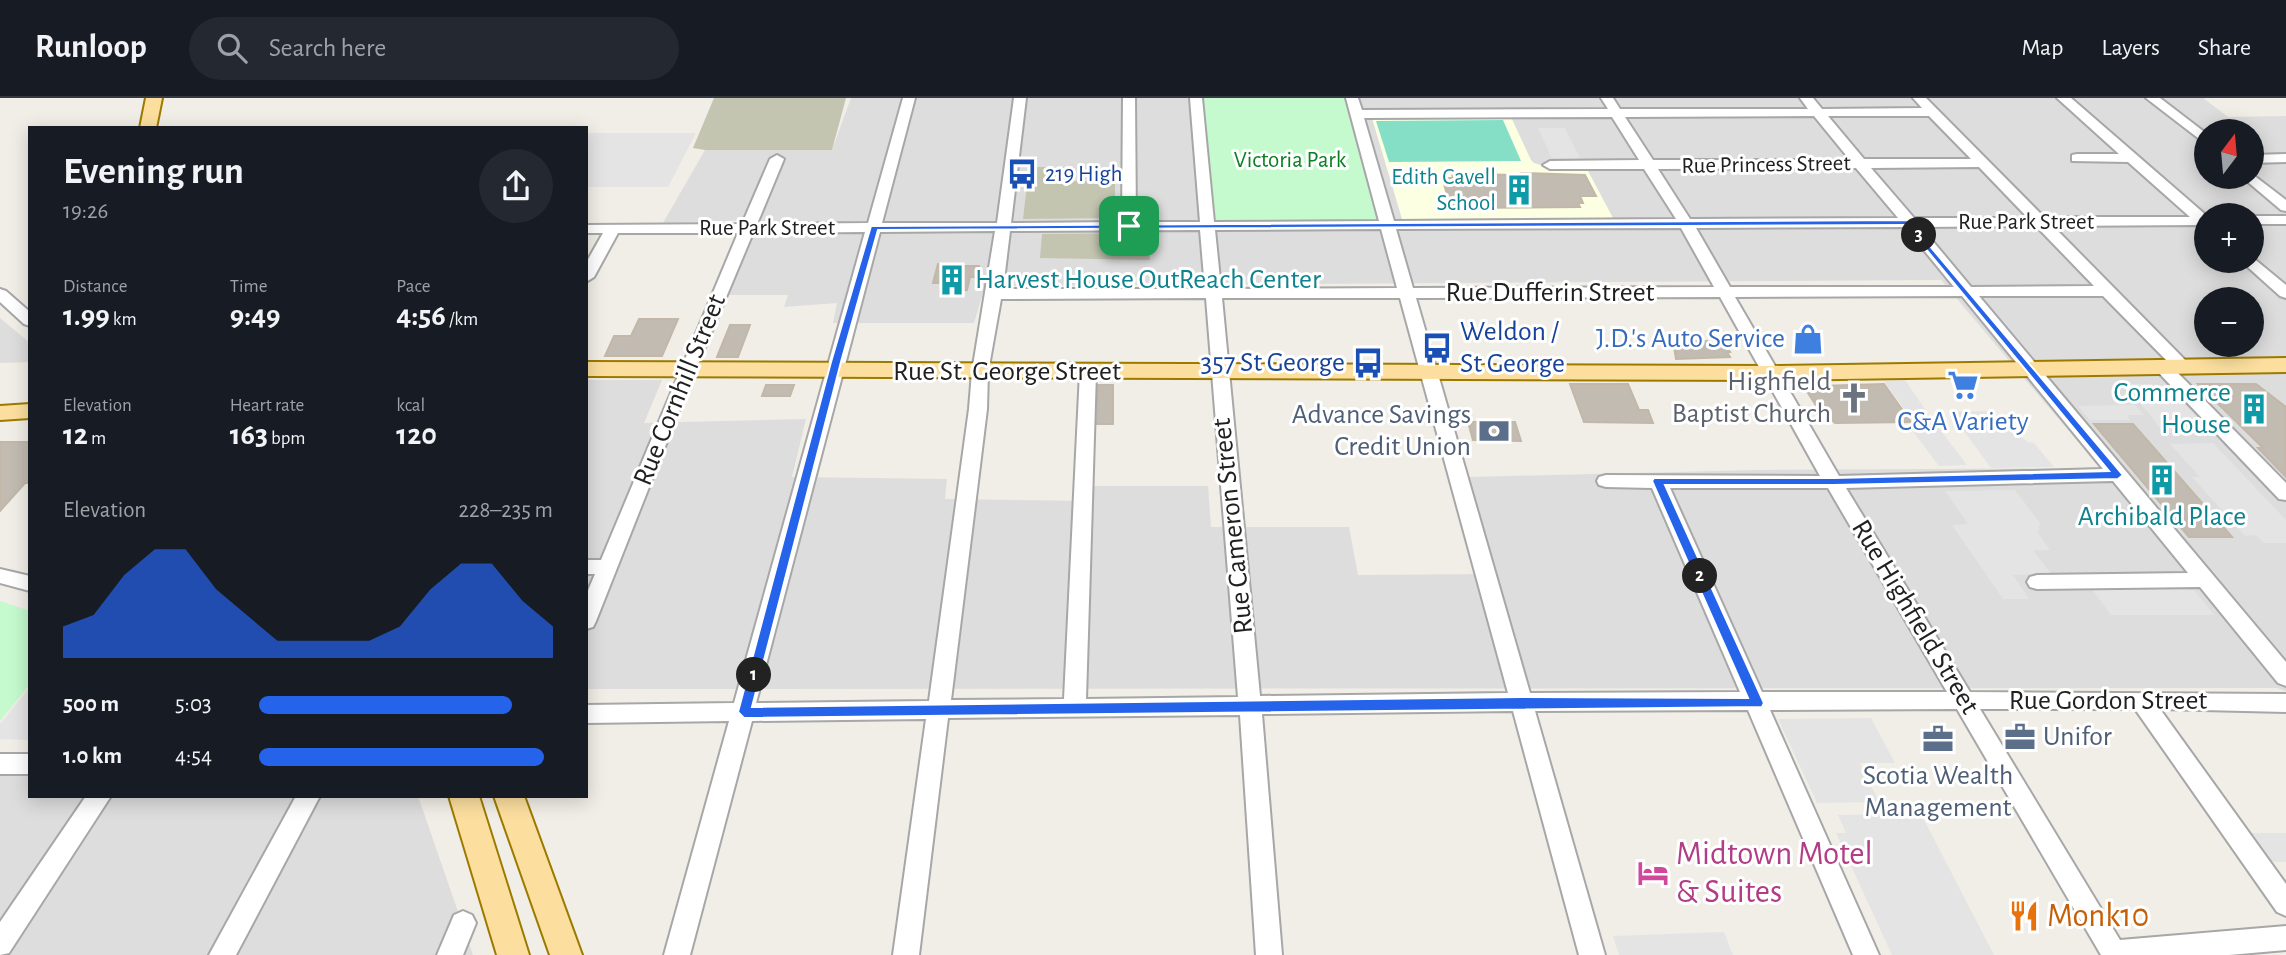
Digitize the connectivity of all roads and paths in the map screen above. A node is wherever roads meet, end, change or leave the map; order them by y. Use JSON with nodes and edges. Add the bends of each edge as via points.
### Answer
{"nodes":[{"id":1,"x":138,"y":98,"type":"edge"},
{"id":2,"x":154,"y":98,"type":"edge"},
{"id":3,"x":909,"y":98,"type":"edge"},
{"id":4,"x":1020,"y":98,"type":"edge"},
{"id":5,"x":1129,"y":98,"type":"edge"},
{"id":6,"x":1196,"y":98,"type":"edge"},
{"id":7,"x":1352,"y":98,"type":"edge"},
{"id":8,"x":1607,"y":98,"type":"edge"},
{"id":9,"x":1806,"y":98,"type":"edge"},
{"id":10,"x":1919,"y":98,"type":"edge"},
{"id":11,"x":2063,"y":98,"type":"edge"},
{"id":12,"x":2152,"y":98,"type":"edge"},
{"id":13,"x":1818,"y":112,"type":"junction"},
{"id":14,"x":1617,"y":113,"type":"junction"},
{"id":15,"x":1933,"y":113,"type":"junction"},
{"id":16,"x":1357,"y":114,"type":"junction"},
{"id":17,"x":132,"y":126,"type":"edge"},
{"id":18,"x":148,"y":126,"type":"edge"},
{"id":19,"x":2194,"y":131,"type":"edge"},
{"id":20,"x":2077,"y":158,"type":"dead end"},
{"id":21,"x":2130,"y":158,"type":"junction"},
{"id":22,"x":2286,"y":158,"type":"edge"},
{"id":23,"x":777,"y":159,"type":"dead end"},
{"id":24,"x":2264,"y":159,"type":"edge"},
{"id":25,"x":1982,"y":163,"type":"junction"},
{"id":26,"x":1861,"y":164,"type":"junction"},
{"id":27,"x":1550,"y":165,"type":"dead end"},
{"id":28,"x":1650,"y":166,"type":"junction"},
{"id":29,"x":2264,"y":189,"type":"edge"},
{"id":30,"x":2286,"y":207,"type":"edge"},
{"id":31,"x":2194,"y":213,"type":"edge"},
{"id":32,"x":2264,"y":220,"type":"edge"},
{"id":33,"x":2286,"y":220,"type":"edge"},
{"id":34,"x":2038,"y":222,"type":"junction"},
{"id":35,"x":2194,"y":222,"type":"edge"},
{"id":36,"x":1908,"y":223,"type":"junction"},
{"id":37,"x":1686,"y":224,"type":"junction"},
{"id":38,"x":1129,"y":226,"type":"junction"},
{"id":39,"x":1206,"y":226,"type":"junction"},
{"id":40,"x":1387,"y":226,"type":"junction"},
{"id":41,"x":747,"y":228,"type":"junction"},
{"id":42,"x":874,"y":228,"type":"junction"},
{"id":43,"x":1004,"y":228,"type":"junction"},
{"id":44,"x":588,"y":229,"type":"edge"},
{"id":45,"x":613,"y":229,"type":"junction"},
{"id":46,"x":588,"y":273,"type":"edge"},
{"id":47,"x":2263,"y":273,"type":"edge"},
{"id":48,"x":2105,"y":291,"type":"junction"},
{"id":49,"x":1724,"y":292,"type":"junction"},
{"id":50,"x":1965,"y":292,"type":"junction"},
{"id":51,"x":1406,"y":293,"type":"junction"},
{"id":52,"x":2286,"y":293,"type":"edge"},
{"id":53,"x":0,"y":294,"type":"edge"},
{"id":54,"x":995,"y":294,"type":"junction"},
{"id":55,"x":1214,"y":294,"type":"junction"},
{"id":56,"x":28,"y":319,"type":"edge"},
{"id":57,"x":2286,"y":365,"type":"edge"},
{"id":58,"x":2172,"y":366,"type":"junction"},
{"id":59,"x":588,"y":369,"type":"edge"},
{"id":60,"x":2030,"y":369,"type":"junction"},
{"id":61,"x":687,"y":370,"type":"junction"},
{"id":62,"x":833,"y":371,"type":"junction"},
{"id":63,"x":980,"y":372,"type":"junction"},
{"id":64,"x":1088,"y":372,"type":"junction"},
{"id":65,"x":1219,"y":372,"type":"junction"},
{"id":66,"x":1427,"y":373,"type":"junction"},
{"id":67,"x":1771,"y":373,"type":"junction"},
{"id":68,"x":0,"y":416,"type":"edge"},
{"id":69,"x":28,"y":416,"type":"edge"},
{"id":70,"x":2118,"y":475,"type":"junction"},
{"id":71,"x":1606,"y":481,"type":"dead end"},
{"id":72,"x":1658,"y":481,"type":"junction"},
{"id":73,"x":1834,"y":482,"type":"junction"},
{"id":74,"x":2286,"y":494,"type":"edge"},
{"id":75,"x":588,"y":567,"type":"edge"},
{"id":76,"x":608,"y":567,"type":"junction"},
{"id":77,"x":0,"y":576,"type":"edge"},
{"id":78,"x":2205,"y":580,"type":"junction"},
{"id":79,"x":2038,"y":582,"type":"dead end"},
{"id":80,"x":28,"y":583,"type":"edge"},
{"id":81,"x":588,"y":616,"type":"edge"},
{"id":82,"x":2286,"y":677,"type":"edge"},
{"id":83,"x":2141,"y":700,"type":"junction"},
{"id":84,"x":1965,"y":701,"type":"junction"},
{"id":85,"x":1522,"y":702,"type":"junction"},
{"id":86,"x":1757,"y":703,"type":"junction"},
{"id":87,"x":2286,"y":703,"type":"edge"},
{"id":88,"x":1250,"y":705,"type":"junction"},
{"id":89,"x":1075,"y":709,"type":"junction"},
{"id":90,"x":939,"y":710,"type":"junction"},
{"id":91,"x":744,"y":712,"type":"junction"},
{"id":92,"x":588,"y":715,"type":"edge"},
{"id":93,"x":0,"y":764,"type":"edge"},
{"id":94,"x":28,"y":764,"type":"edge"},
{"id":95,"x":98,"y":798,"type":"edge"},
{"id":96,"x":307,"y":798,"type":"edge"},
{"id":97,"x":448,"y":798,"type":"edge"},
{"id":98,"x":465,"y":798,"type":"edge"},
{"id":99,"x":515,"y":803,"type":"edge"},
{"id":100,"x":477,"y":839,"type":"junction"},
{"id":101,"x":2286,"y":905,"type":"edge"},
{"id":102,"x":463,"y":923,"type":"dead end"},
{"id":103,"x":2286,"y":938,"type":"edge"},
{"id":104,"x":0,"y":944,"type":"edge"},
{"id":105,"x":2114,"y":954,"type":"edge"},
{"id":106,"x":222,"y":955,"type":"edge"},
{"id":107,"x":450,"y":955,"type":"edge"},
{"id":108,"x":513,"y":955,"type":"edge"},
{"id":109,"x":566,"y":955,"type":"edge"},
{"id":110,"x":677,"y":955,"type":"edge"},
{"id":111,"x":906,"y":955,"type":"edge"},
{"id":112,"x":1269,"y":955,"type":"edge"},
{"id":113,"x":1591,"y":955,"type":"edge"},
{"id":114,"x":1866,"y":955,"type":"edge"}],
"edges":[{"from":1,"to":17,"type":"main road"},
{"from":2,"to":18,"type":"main road"},
{"from":3,"to":42,"type":"street"},
{"from":4,"to":43,"type":"street"},
{"from":5,"to":38,"type":"street"},
{"from":6,"to":39,"type":"street","name":"Rue Cameron Street"},
{"from":7,"to":16,"type":"street"},
{"from":8,"to":14,"type":"street","name":"Rue Highfield Street"},
{"from":9,"to":13,"type":"street"},
{"from":10,"to":15,"type":"street"},
{"from":11,"to":21,"type":"street"},
{"from":12,"to":19,"type":"street"},
{"from":13,"to":14,"type":"street"},
{"from":13,"to":15,"type":"street"},
{"from":13,"to":26,"type":"street"},
{"from":14,"to":16,"type":"street"},
{"from":14,"to":28,"type":"street","name":"Rue Highfield Street"},
{"from":15,"to":25,"type":"street"},
{"from":16,"to":40,"type":"street"},
{"from":20,"to":21,"type":"street"},
{"from":21,"to":31,"type":"street"},
{"from":22,"to":24,"type":"street"},
{"from":23,"to":41,"type":"street","name":"Rue Cornhill Street"},
{"from":25,"to":26,"type":"street","name":"Rue Princess Street"},
{"from":25,"to":34,"type":"street"},
{"from":26,"to":28,"type":"street","name":"Rue Princess Street"},
{"from":26,"to":36,"type":"street"},
{"from":27,"to":28,"type":"street","name":"Rue Princess Street"},
{"from":28,"to":37,"type":"street","name":"Rue Highfield Street"},
{"from":29,"to":30,"type":"street"},
{"from":32,"to":33,"type":"street"},
{"from":34,"to":35,"type":"street","name":"Rue Park Street"},
{"from":34,"to":36,"type":"street","name":"Rue Park Street"},
{"from":34,"to":48,"type":"street"},
{"from":36,"to":37,"type":"street","name":"Rue Park Street"},
{"from":36,"to":50,"type":"street"},
{"from":37,"to":40,"type":"street","name":"Rue Park Street"},
{"from":37,"to":49,"type":"street","name":"Rue Highfield Street"},
{"from":38,"to":39,"type":"street","name":"Rue Park Street"},
{"from":38,"to":43,"type":"street","name":"Rue Park Street"},
{"from":39,"to":40,"type":"street","name":"Rue Park Street"},
{"from":39,"to":55,"type":"street","name":"Rue Cameron Street"},
{"from":40,"to":51,"type":"street"},
{"from":41,"to":42,"type":"street","name":"Rue Park Street"},
{"from":41,"to":45,"type":"street","name":"Rue Park Street"},
{"from":41,"to":61,"type":"street","name":"Rue Cornhill Street"},
{"from":42,"to":43,"type":"street","name":"Rue Park Street"},
{"from":42,"to":62,"type":"street"},
{"from":43,"to":54,"type":"street"},
{"from":44,"to":45,"type":"street","name":"Rue Park Street"},
{"from":45,"to":46,"type":"street"},
{"from":47,"to":52,"type":"street"},
{"from":48,"to":50,"type":"street","name":"Rue Dufferin Street"},
{"from":48,"to":58,"type":"street"},
{"from":49,"to":50,"type":"street","name":"Rue Dufferin Street"},
{"from":49,"to":51,"type":"street","name":"Rue Dufferin Street"},
{"from":49,"to":67,"type":"street","name":"Rue Highfield Street"},
{"from":50,"to":60,"type":"street"},
{"from":51,"to":55,"type":"street","name":"Rue Dufferin Street"},
{"from":51,"to":66,"type":"street"},
{"from":53,"to":56,"type":"street"},
{"from":54,"to":55,"type":"street","name":"Rue Dufferin Street"},
{"from":54,"to":63,"type":"street"},
{"from":55,"to":65,"type":"street","name":"Rue Cameron Street"},
{"from":57,"to":58,"type":"main road","name":"Rue St. George Street"},
{"from":58,"to":60,"type":"main road","name":"Rue St. George Street"},
{"from":58,"to":74,"type":"street"},
{"from":59,"to":61,"type":"main road","name":"Rue St. George Street"},
{"from":60,"to":67,"type":"main road","name":"Rue St. George Street"},
{"from":60,"to":70,"type":"street"},
{"from":61,"to":62,"type":"main road","name":"Rue St. George Street"},
{"from":61,"to":76,"type":"street","name":"Rue Cornhill Street"},
{"from":62,"to":63,"type":"main road","name":"Rue St. George Street"},
{"from":62,"to":91,"type":"street"},
{"from":63,"to":64,"type":"main road","name":"Rue St. George Street"},
{"from":63,"to":90,"type":"street"},
{"from":64,"to":65,"type":"main road","name":"Rue St. George Street"},
{"from":64,"to":89,"type":"street"},
{"from":65,"to":66,"type":"main road","name":"Rue St. George Street"},
{"from":65,"to":88,"type":"street","name":"Rue Cameron Street"},
{"from":66,"to":67,"type":"main road","name":"Rue St. George Street"},
{"from":66,"to":85,"type":"street"},
{"from":67,"to":73,"type":"street","name":"Rue Highfield Street"},
{"from":68,"to":69,"type":"main road"},
{"from":70,"to":73,"type":"street"},
{"from":70,"to":78,"type":"street"},
{"from":71,"to":72,"type":"street"},
{"from":72,"to":73,"type":"street"},
{"from":72,"to":86,"type":"street"},
{"from":73,"to":84,"type":"street","name":"Rue Highfield Street"},
{"from":75,"to":76,"type":"street"},
{"from":76,"to":81,"type":"street","name":"Rue Cornhill Street"},
{"from":77,"to":80,"type":"street"},
{"from":78,"to":79,"type":"street"},
{"from":78,"to":82,"type":"street"},
{"from":83,"to":84,"type":"street","name":"Rue Gordon Street"},
{"from":83,"to":87,"type":"street","name":"Rue Gordon Street"},
{"from":83,"to":101,"type":"street"},
{"from":84,"to":86,"type":"street","name":"Rue Gordon Street"},
{"from":84,"to":105,"type":"street","name":"Rue Highfield Street"},
{"from":85,"to":86,"type":"street","name":"Rue Gordon Street"},
{"from":85,"to":88,"type":"street","name":"Rue Gordon Street"},
{"from":85,"to":113,"type":"street"},
{"from":86,"to":114,"type":"street"},
{"from":88,"to":89,"type":"street","name":"Rue Gordon Street"},
{"from":88,"to":112,"type":"street","name":"Rue Cameron Street"},
{"from":89,"to":90,"type":"street","name":"Rue Gordon Street"},
{"from":90,"to":91,"type":"street","name":"Rue Gordon Street"},
{"from":90,"to":111,"type":"street"},
{"from":91,"to":92,"type":"street","name":"Rue Gordon Street"},
{"from":91,"to":110,"type":"street"},
{"from":93,"to":94,"type":"street"},
{"from":95,"to":104,"type":"street"},
{"from":96,"to":106,"type":"street"},
{"from":97,"to":100,"type":"street"},
{"from":98,"to":100,"type":"main road"},
{"from":99,"to":109,"type":"main road"},
{"from":100,"to":108,"type":"main road"},
{"from":102,"to":107,"type":"street"},
{"from":103,"to":105,"type":"street"}]}
